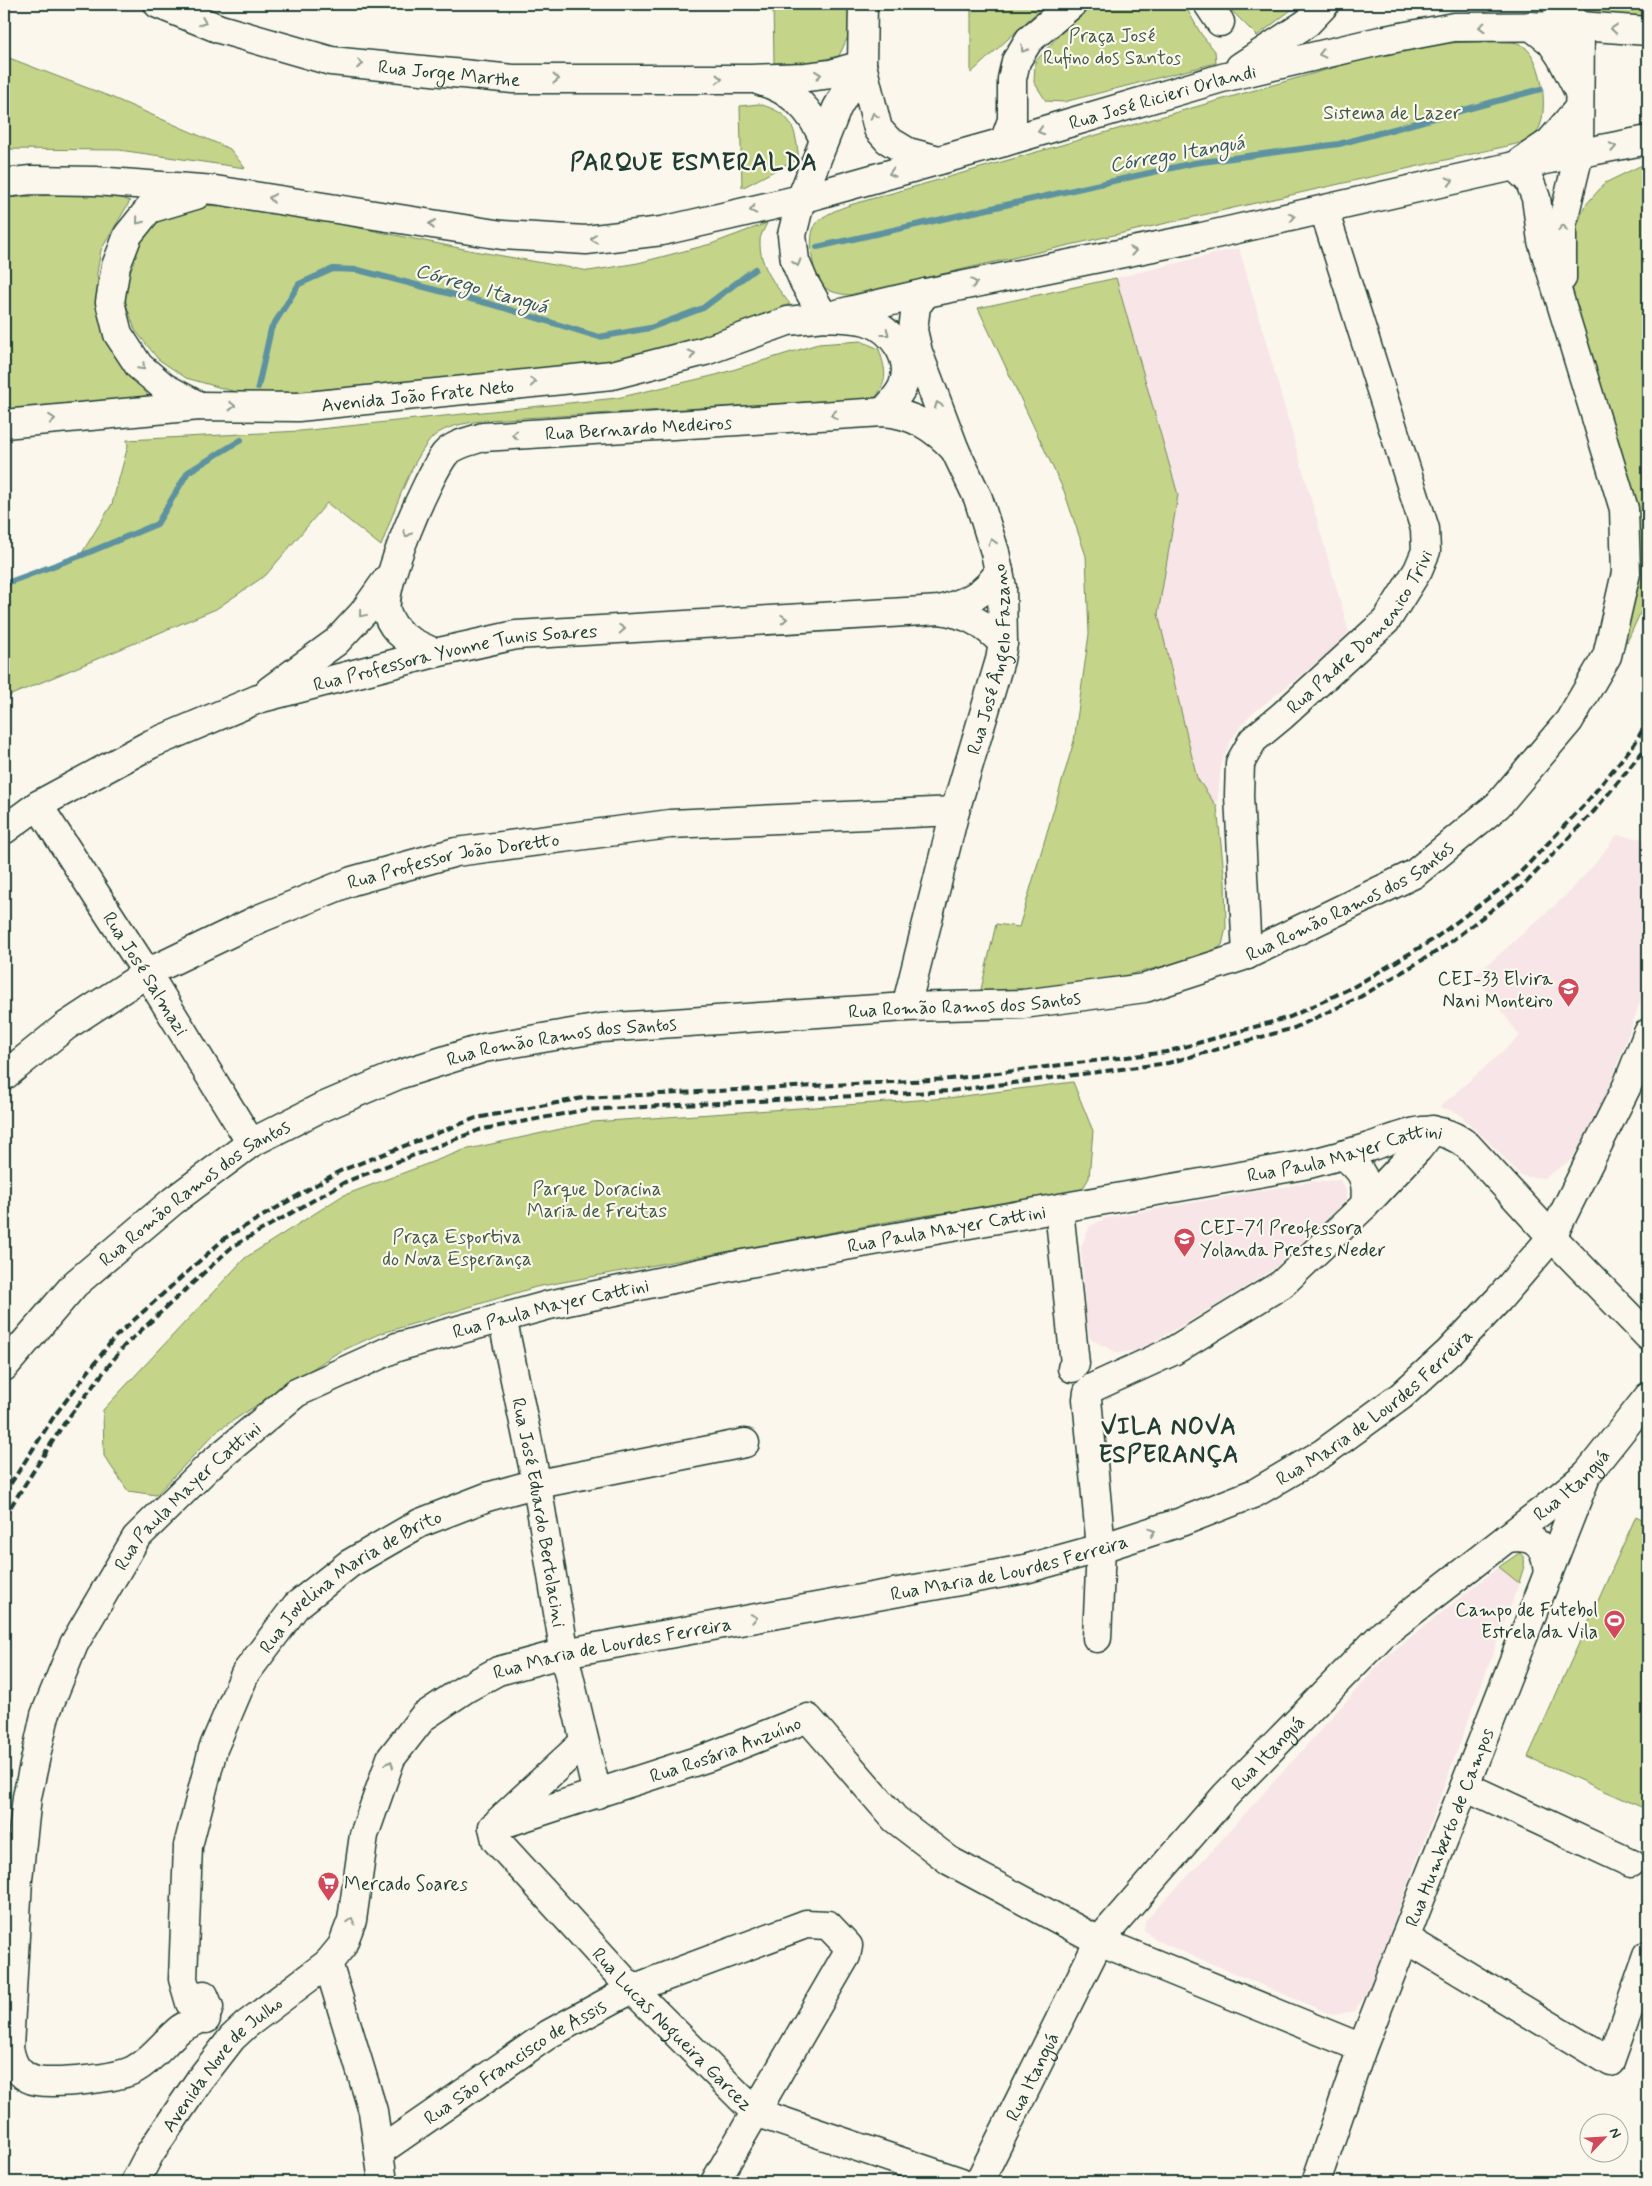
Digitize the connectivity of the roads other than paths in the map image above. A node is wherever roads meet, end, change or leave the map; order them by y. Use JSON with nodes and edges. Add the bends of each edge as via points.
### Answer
{"nodes":[{"id":1,"x":158,"y":4,"type":"edge"},
{"id":2,"x":863,"y":4,"type":"edge"},
{"id":3,"x":1072,"y":4,"type":"edge"},
{"id":4,"x":1325,"y":4,"type":"edge"},
{"id":5,"x":1556,"y":4,"type":"edge"},
{"id":6,"x":1531,"y":26,"type":"junction"},
{"id":7,"x":1580,"y":26,"type":"junction"},
{"id":8,"x":1648,"y":32,"type":"edge"},
{"id":9,"x":862,"y":65,"type":"junction"},
{"id":10,"x":1222,"y":78,"type":"junction"},
{"id":11,"x":752,"y":79,"type":"junction"},
{"id":12,"x":1578,"y":100,"type":"junction"},
{"id":13,"x":824,"y":140,"type":"junction"},
{"id":14,"x":1648,"y":140,"type":"edge"},
{"id":15,"x":1004,"y":142,"type":"junction"},
{"id":16,"x":1579,"y":154,"type":"junction"},
{"id":17,"x":939,"y":160,"type":"junction"},
{"id":18,"x":1514,"y":166,"type":"junction"},
{"id":19,"x":4,"y":183,"type":"edge"},
{"id":20,"x":215,"y":190,"type":"junction"},
{"id":21,"x":801,"y":199,"type":"junction"},
{"id":22,"x":1324,"y":210,"type":"junction"},
{"id":23,"x":926,"y":292,"type":"junction"},
{"id":24,"x":824,"y":317,"type":"junction"},
{"id":25,"x":1579,"y":362,"type":"junction"},
{"id":26,"x":199,"y":406,"type":"junction"},
{"id":27,"x":883,"y":412,"type":"junction"},
{"id":28,"x":4,"y":424,"type":"edge"},
{"id":29,"x":956,"y":450,"type":"junction"},
{"id":30,"x":999,"y":571,"type":"junction"},
{"id":31,"x":391,"y":574,"type":"junction"},
{"id":32,"x":940,"y":610,"type":"junction"},
{"id":33,"x":1003,"y":643,"type":"junction"},
{"id":34,"x":435,"y":652,"type":"junction"},
{"id":35,"x":258,"y":699,"type":"junction"},
{"id":36,"x":38,"y":805,"type":"junction"},
{"id":37,"x":955,"y":811,"type":"junction"},
{"id":38,"x":4,"y":830,"type":"edge"},
{"id":39,"x":1247,"y":955,"type":"junction"},
{"id":40,"x":147,"y":973,"type":"junction"},
{"id":41,"x":906,"y":1007,"type":"junction"},
{"id":42,"x":1648,"y":1032,"type":"edge"},
{"id":43,"x":4,"y":1076,"type":"edge"},
{"id":44,"x":1433,"y":1130,"type":"junction"},
{"id":45,"x":1399,"y":1136,"type":"junction"},
{"id":46,"x":251,"y":1143,"type":"junction"},
{"id":47,"x":1370,"y":1147,"type":"junction"},
{"id":48,"x":1343,"y":1155,"type":"junction"},
{"id":49,"x":1404,"y":1165,"type":"junction"},
{"id":50,"x":1365,"y":1191,"type":"junction"},
{"id":51,"x":1059,"y":1209,"type":"junction"},
{"id":52,"x":1552,"y":1237,"type":"junction"},
{"id":53,"x":502,"y":1317,"type":"junction"},
{"id":54,"x":1648,"y":1336,"type":"edge"},
{"id":55,"x":4,"y":1367,"type":"edge"},
{"id":56,"x":1072,"y":1368,"type":"dead end"},
{"id":57,"x":1648,"y":1397,"type":"edge"},
{"id":58,"x":745,"y":1443,"type":"dead end"},
{"id":59,"x":1587,"y":1474,"type":"junction"},
{"id":60,"x":537,"y":1485,"type":"junction"},
{"id":61,"x":1507,"y":1538,"type":"junction"},
{"id":62,"x":1101,"y":1548,"type":"junction"},
{"id":63,"x":1548,"y":1575,"type":"junction"},
{"id":64,"x":1097,"y":1638,"type":"dead end"},
{"id":65,"x":564,"y":1653,"type":"junction"},
{"id":66,"x":584,"y":1742,"type":"junction"},
{"id":67,"x":1465,"y":1786,"type":"junction"},
{"id":68,"x":597,"y":1794,"type":"junction"},
{"id":69,"x":493,"y":1827,"type":"junction"},
{"id":70,"x":1631,"y":1863,"type":"dead end"},
{"id":71,"x":1405,"y":1938,"type":"junction"},
{"id":72,"x":1099,"y":1941,"type":"junction"},
{"id":73,"x":1648,"y":1955,"type":"edge"},
{"id":74,"x":328,"y":1963,"type":"junction"},
{"id":75,"x":632,"y":1990,"type":"junction"},
{"id":76,"x":197,"y":1997,"type":"junction"},
{"id":77,"x":239,"y":2031,"type":"junction"},
{"id":78,"x":162,"y":2045,"type":"junction"},
{"id":79,"x":1362,"y":2048,"type":"junction"},
{"id":80,"x":755,"y":2112,"type":"junction"},
{"id":81,"x":380,"y":2151,"type":"junction"},
{"id":82,"x":135,"y":2182,"type":"edge"},
{"id":83,"x":383,"y":2182,"type":"edge"},
{"id":84,"x":715,"y":2182,"type":"edge"},
{"id":85,"x":961,"y":2182,"type":"edge"},
{"id":86,"x":979,"y":2182,"type":"edge"},
{"id":87,"x":1316,"y":2182,"type":"edge"}],
"edges":[{"from":1,"to":11,"type":"street","name":"Rua Jorge Marthe","one_way":true,"via":[[220,29],[330,62],[513,78]]},
{"from":2,"to":9,"type":"street"},
{"from":3,"to":15,"type":"street","one_way":true,"via":[[1029,40],[1016,61],[1012,79],[1012,120]]},
{"from":4,"to":10,"type":"street","via":[[1307,23]]},
{"from":5,"to":7,"type":"street"},
{"from":6,"to":7,"type":"street","name":"Rua José Ricieri Orlandi"},
{"from":6,"to":10,"type":"street","name":"Rua José Ricieri Orlandi","one_way":true,"via":[[1454,27],[1380,40]]},
{"from":6,"to":12,"type":"street","via":[[1551,42],[1561,57]]},
{"from":8,"to":7,"type":"street","name":"Rua José Ricieri Orlandi","one_way":true},
{"from":7,"to":12,"type":"street","name":"Rua Romão Ramos dos Santos"},
{"from":11,"to":9,"type":"street","name":"Rua Jorge Marthe","one_way":true,"via":[[831,74]]},
{"from":9,"to":13,"type":"street","via":[[837,108]]},
{"from":17,"to":9,"type":"street","one_way":true,"via":[[908,152],[888,140],[878,128]]},
{"from":10,"to":15,"type":"street","name":"Rua José Ricieri Orlandi","one_way":true},
{"from":11,"to":13,"type":"street","name":"Rua Jorge Marthe","via":[[783,89],[800,101]]},
{"from":12,"to":16,"type":"street","name":"Rua Romão Ramos dos Santos"},
{"from":12,"to":18,"type":"street","via":[[1548,143]]},
{"from":13,"to":21,"type":"street"},
{"from":16,"to":14,"type":"street","one_way":true},
{"from":15,"to":17,"type":"street","name":"Rua José Ricieri Orlandi"},
{"from":16,"to":18,"type":"street"},
{"from":25,"to":16,"type":"street","name":"Rua Romão Ramos dos Santos","one_way":true,"via":[[1562,280],[1562,226]]},
{"from":17,"to":21,"type":"street","name":"Rua José Ricieri Orlandi","one_way":true},
{"from":22,"to":18,"type":"street","one_way":true},
{"from":18,"to":25,"type":"street","name":"Rua Romão Ramos dos Santos","via":[[1529,180],[1536,198],[1542,241]]},
{"from":19,"to":20,"type":"street","via":[[94,181]]},
{"from":21,"to":20,"type":"street","one_way":true,"via":[[662,232],[586,240],[502,235]]},
{"from":20,"to":26,"type":"street","one_way":true,"via":[[149,208],[128,235],[116,266],[110,302],[118,334],[139,366],[164,387]]},
{"from":21,"to":24,"type":"street","one_way":true,"via":[[792,235],[795,261]]},
{"from":23,"to":22,"type":"street","one_way":true},
{"from":22,"to":39,"type":"street","name":"Rua Padre Domenico Trivi","via":[[1425,529],[1426,551],[1386,621],[1253,740],[1240,763]]},
{"from":23,"to":24,"type":"street"},
{"from":29,"to":23,"type":"street","name":"Rua José Ângelo Fazano","one_way":true,"via":[[918,352],[913,330],[916,306]]},
{"from":26,"to":24,"type":"street","name":"Avenida João Frate Neto","one_way":true,"via":[[298,407],[612,375],[704,351],[788,321]]},
{"from":24,"to":27,"type":"street","one_way":true,"via":[[868,322],[896,340],[903,353],[906,370],[903,386]]},
{"from":25,"to":39,"type":"street","name":"Rua Romão Ramos dos Santos","via":[[1624,509],[1626,573],[1607,656],[1569,721],[1490,812],[1414,874]]},
{"from":28,"to":26,"type":"street","name":"Avenida João Frate Neto","one_way":true},
{"from":27,"to":29,"type":"street","name":"Rua Bernardo Medeiros","via":[[916,419],[943,436]]},
{"from":27,"to":31,"type":"street","name":"Rua Bernardo Medeiros","one_way":true,"via":[[483,437],[463,443],[446,453],[431,476]]},
{"from":30,"to":29,"type":"street","name":"Rua José Ângelo Fazano","one_way":true,"via":[[978,498]]},
{"from":30,"to":32,"type":"street","name":"Rua Professora Yvonne Tunis Soares","via":[[986,590]]},
{"from":30,"to":33,"type":"street","name":"Rua José Ângelo Fazano"},
{"from":31,"to":34,"type":"street","name":"Rua Bernardo Medeiros","via":[[385,598],[391,624],[400,635]]},
{"from":31,"to":35,"type":"street","name":"Rua Bernardo Medeiros","one_way":true,"via":[[364,613],[336,642]]},
{"from":32,"to":33,"type":"street","name":"Rua Professora Yvonne Tunis Soares","via":[[976,620]]},
{"from":34,"to":32,"type":"street","name":"Rua Professora Yvonne Tunis Soares","one_way":true,"via":[[516,636]]},
{"from":33,"to":37,"type":"street","name":"Rua José Ângelo Fazano"},
{"from":34,"to":35,"type":"street","name":"Rua Professora Yvonne Tunis Soares"},
{"from":35,"to":36,"type":"street","name":"Rua Professora Yvonne Tunis Soares","via":[[151,744]]},
{"from":36,"to":38,"type":"street","name":"Rua Professora Yvonne Tunis Soares"},
{"from":36,"to":40,"type":"street","name":"Rua José Salmazi"},
{"from":37,"to":40,"type":"street","name":"Rua Professor João Doretto","via":[[670,824],[456,852],[352,881],[262,918]]},
{"from":37,"to":41,"type":"street","name":"Rua José Ângelo Fazano"},
{"from":39,"to":41,"type":"street","name":"Rua Romão Ramos dos Santos","via":[[1145,988],[1024,1004]]},
{"from":40,"to":43,"type":"street","name":"Rua Professor João Doretto","via":[[66,1026]]},
{"from":40,"to":46,"type":"street","name":"Rua José Salmazi"},
{"from":41,"to":46,"type":"street","name":"Rua Romão Ramos dos Santos","via":[[601,1028],[484,1048],[398,1075],[318,1109]]},
{"from":42,"to":52,"type":"street","name":"Rua Maria de Lourdes Ferreira","via":[[1627,1086]]},
{"from":44,"to":45,"type":"street","name":"Rua Paula Mayer Cattini"},
{"from":44,"to":49,"type":"street"},
{"from":44,"to":52,"type":"street","name":"Rua Paula Mayer Cattini","via":[[1455,1136],[1468,1146]]},
{"from":45,"to":47,"type":"street","name":"Rua Paula Mayer Cattini"},
{"from":45,"to":49,"type":"street"},
{"from":46,"to":55,"type":"street","name":"Rua Romão Ramos dos Santos","via":[[172,1201],[75,1284]]},
{"from":47,"to":48,"type":"street","name":"Rua Paula Mayer Cattini"},
{"from":47,"to":50,"type":"street"},
{"from":48,"to":50,"type":"street","via":[[1356,1166]]},
{"from":48,"to":51,"type":"street","name":"Rua Paula Mayer Cattini"},
{"from":49,"to":50,"type":"street"},
{"from":50,"to":62,"type":"street","via":[[1282,1284],[1172,1351],[1088,1392]]},
{"from":51,"to":53,"type":"street","name":"Rua Paula Mayer Cattini","via":[[743,1264]]},
{"from":51,"to":56,"type":"street","via":[[1075,1364]]},
{"from":52,"to":54,"type":"street","name":"Rua Paula Mayer Cattini"},
{"from":62,"to":52,"type":"street","name":"Rua Maria de Lourdes Ferreira","one_way":true,"via":[[1182,1522],[1255,1493],[1323,1453],[1401,1396],[1449,1352],[1499,1300]]},
{"from":53,"to":60,"type":"street","name":"Rua José Eduardo Bertolacini"},
{"from":53,"to":78,"type":"street","name":"Rua Paula Mayer Cattini","via":[[397,1347],[296,1393],[210,1465],[136,1538],[74,1644],[45,1714],[27,1797],[18,1879],[9,2048],[18,2071],[37,2081],[116,2076],[134,2070]]},
{"from":57,"to":59,"type":"street","name":"Rua Itanguá"},
{"from":58,"to":60,"type":"street","name":"Rua Jovelina Maria de Brito"},
{"from":59,"to":61,"type":"street","name":"Rua Itanguá"},
{"from":59,"to":63,"type":"street","name":"Rua Humberto de Campos"},
{"from":60,"to":65,"type":"street","name":"Rua José Eduardo Bertolacini"},
{"from":60,"to":76,"type":"street","name":"Rua Jovelina Maria de Brito","via":[[487,1497],[420,1523],[348,1564],[296,1606],[245,1674],[213,1750],[188,1846],[183,1949]]},
{"from":61,"to":63,"type":"street","via":[[1526,1536],[1542,1548],[1547,1558]]},
{"from":61,"to":72,"type":"street","name":"Rua Itanguá","via":[[1383,1634],[1226,1795]]},
{"from":62,"to":64,"type":"street"},
{"from":65,"to":62,"type":"street","name":"Rua Maria de Lourdes Ferreira","one_way":true,"via":[[1025,1569]]},
{"from":63,"to":67,"type":"street","name":"Rua Humberto de Campos"},
{"from":65,"to":66,"type":"street","name":"Rua José Eduardo Bertolacini"},
{"from":74,"to":65,"type":"street","name":"Rua Maria de Lourdes Ferreira","one_way":true,"via":[[342,1946],[352,1920],[364,1834],[391,1758],[423,1717],[464,1689],[498,1671]]},
{"from":66,"to":68,"type":"street","name":"Rua José Eduardo Bertolacini"},
{"from":66,"to":69,"type":"street"},
{"from":67,"to":70,"type":"street"},
{"from":67,"to":71,"type":"street","name":"Rua Humberto de Campos"},
{"from":68,"to":69,"type":"street","name":"Rua Rosária Anzuíno"},
{"from":68,"to":72,"type":"street","name":"Rua Rosária Anzuíno","via":[[709,1758],[808,1718],[895,1819],[950,1861]]},
{"from":69,"to":75,"type":"street","name":"Rua Lucas Nogueira Garcez","via":[[496,1840]]},
{"from":71,"to":73,"type":"street","via":[[1610,2062]]},
{"from":71,"to":79,"type":"street","name":"Rua Humberto de Campos"},
{"from":72,"to":79,"type":"street"},
{"from":72,"to":86,"type":"street","name":"Rua Itanguá"},
{"from":74,"to":77,"type":"street","name":"Avenida Nove de Julho"},
{"from":74,"to":81,"type":"street","via":[[373,2111]]},
{"from":75,"to":80,"type":"street","name":"Rua Lucas Nogueira Garcez"},
{"from":75,"to":80,"type":"street","name":"Rua São Francisco de Assis","via":[[806,1924],[828,1926],[848,1946],[846,1956]]},
{"from":75,"to":81,"type":"street","name":"Rua São Francisco de Assis","via":[[549,2034]]},
{"from":76,"to":77,"type":"street","name":"Rua Jovelina Maria de Brito"},
{"from":76,"to":78,"type":"street","name":"Rua Paula Mayer Cattini","via":[[178,2015]]},
{"from":76,"to":78,"type":"street","name":"Rua Paula Mayer Cattini","via":[[187,2024]]},
{"from":77,"to":82,"type":"street","name":"Avenida Nove de Julho","via":[[201,2078],[150,2152]]},
{"from":79,"to":87,"type":"street","name":"Rua Humberto de Campos"},
{"from":80,"to":84,"type":"street"},
{"from":80,"to":85,"type":"street","name":"Rua Lucas Nogueira Garcez"},
{"from":81,"to":83,"type":"street"}]}
